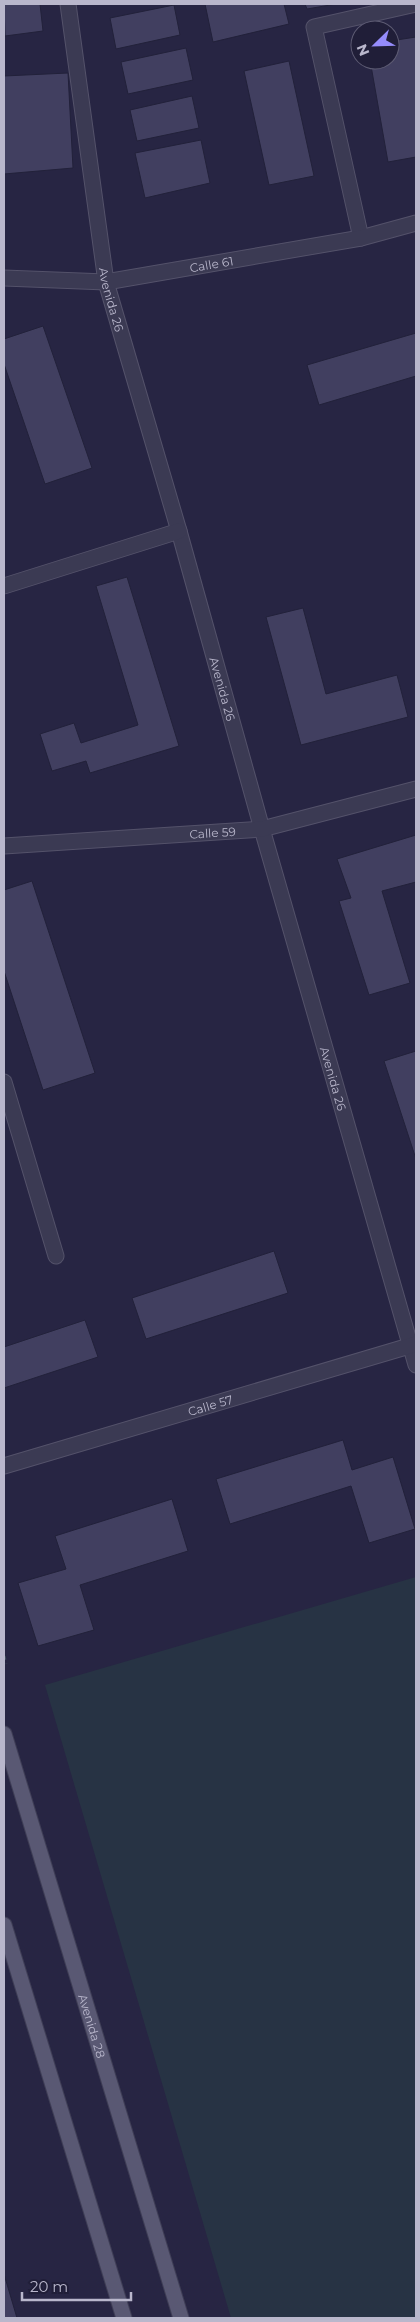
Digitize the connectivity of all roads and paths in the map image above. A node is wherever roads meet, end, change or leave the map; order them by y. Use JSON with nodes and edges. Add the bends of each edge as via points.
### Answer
{"nodes":[{"id":1,"x":68,"y":4,"type":"edge"},
{"id":2,"x":416,"y":4,"type":"edge"},
{"id":3,"x":416,"y":223,"type":"edge"},
{"id":4,"x":361,"y":238,"type":"junction"},
{"id":5,"x":4,"y":278,"type":"edge"},
{"id":6,"x":106,"y":282,"type":"junction"},
{"id":7,"x":179,"y":531,"type":"junction"},
{"id":8,"x":4,"y":586,"type":"edge"},
{"id":9,"x":416,"y":790,"type":"edge"},
{"id":10,"x":262,"y":829,"type":"junction"},
{"id":11,"x":4,"y":846,"type":"edge"},
{"id":12,"x":4,"y":1082,"type":"edge"},
{"id":13,"x":56,"y":1256,"type":"dead end"},
{"id":14,"x":413,"y":1345,"type":"edge"},
{"id":15,"x":416,"y":1365,"type":"edge"},
{"id":16,"x":4,"y":1466,"type":"edge"},
{"id":17,"x":4,"y":1656,"type":"edge"},
{"id":18,"x":6,"y":1664,"type":"dead end"},
{"id":19,"x":4,"y":1734,"type":"edge"},
{"id":20,"x":4,"y":1925,"type":"edge"},
{"id":21,"x":124,"y":2318,"type":"edge"},
{"id":22,"x":181,"y":2318,"type":"edge"}],
"edges":[{"from":1,"to":6,"type":"street","name":"Avenida 26"},
{"from":2,"to":4,"type":"street","via":[[314,28]]},
{"from":3,"to":4,"type":"street","name":"Calle 61"},
{"from":4,"to":6,"type":"street","name":"Calle 61"},
{"from":5,"to":6,"type":"street","name":"Calle 61"},
{"from":6,"to":7,"type":"street","name":"Avenida 26"},
{"from":7,"to":8,"type":"street"},
{"from":7,"to":10,"type":"street","name":"Avenida 26"},
{"from":9,"to":10,"type":"street","name":"Calle 59"},
{"from":10,"to":11,"type":"street","name":"Calle 59"},
{"from":10,"to":14,"type":"street","name":"Avenida 26"},
{"from":12,"to":13,"type":"street"},
{"from":14,"to":15,"type":"street","name":"Avenida 26"},
{"from":14,"to":16,"type":"street","name":"Calle 57"},
{"from":17,"to":18,"type":"path"},
{"from":19,"to":22,"type":"main road","name":"Avenida 28"},
{"from":20,"to":21,"type":"main road"}]}
